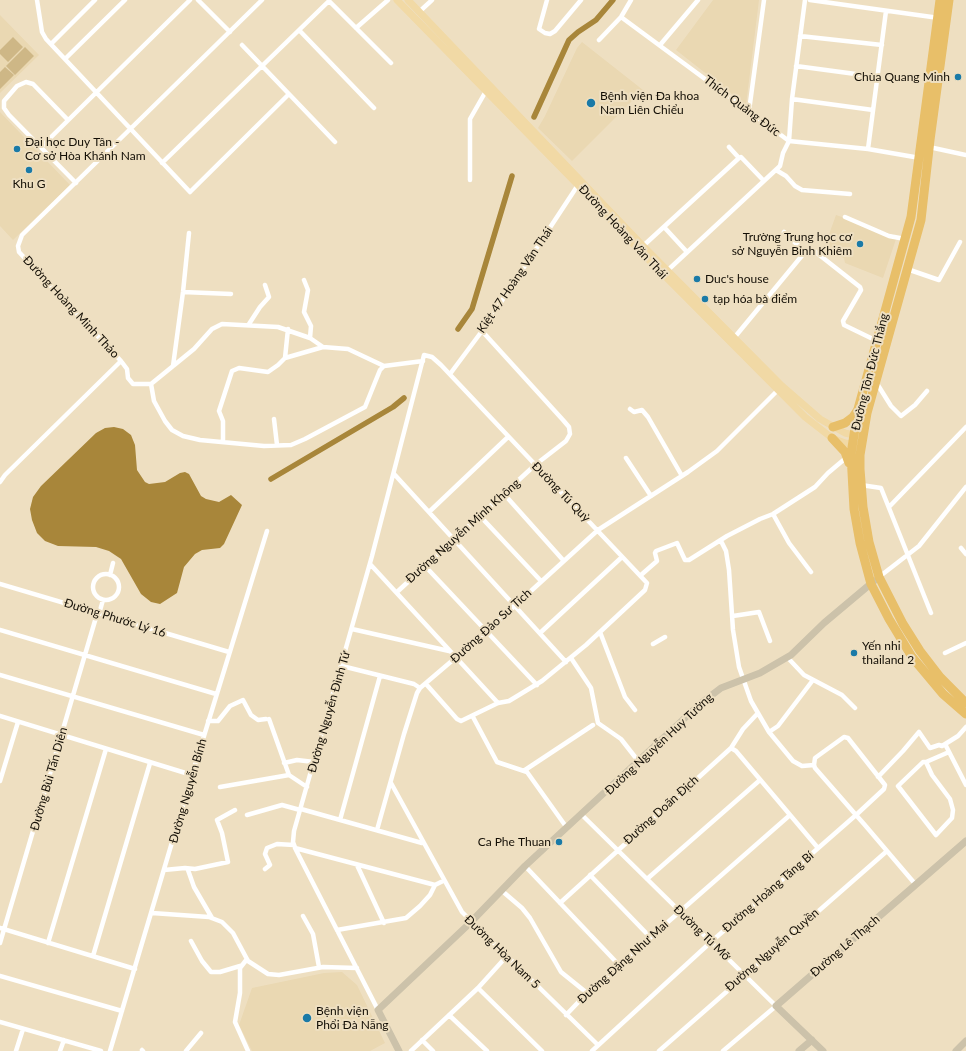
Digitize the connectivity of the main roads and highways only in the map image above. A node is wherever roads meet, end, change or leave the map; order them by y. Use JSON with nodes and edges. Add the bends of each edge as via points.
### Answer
{"nodes":[{"id":1,"x":397,"y":0,"type":"edge"},
{"id":2,"x":408,"y":0,"type":"edge"},
{"id":3,"x":940,"y":0,"type":"edge"},
{"id":4,"x":949,"y":0,"type":"edge"},
{"id":5,"x":942,"y":18,"type":"junction"},
{"id":6,"x":548,"y":149,"type":"junction"},
{"id":7,"x":923,"y":159,"type":"junction"},
{"id":8,"x":858,"y":409,"type":"junction"},
{"id":9,"x":833,"y":427,"type":"junction"},
{"id":10,"x":832,"y":438,"type":"junction"},
{"id":11,"x":857,"y":441,"type":"junction"},
{"id":12,"x":852,"y":469,"type":"junction"},
{"id":13,"x":920,"y":651,"type":"junction"},
{"id":14,"x":912,"y":657,"type":"junction"},
{"id":15,"x":965,"y":702,"type":"edge"},
{"id":16,"x":966,"y":714,"type":"edge"}],
"edges":[{"from":1,"to":6,"type":"main road","name":"Đường Hoàng Văn Thái","via":[[486,91]]},
{"from":2,"to":6,"type":"main road","name":"Đường Hoàng Văn Thái"},
{"from":3,"to":5,"type":"highway","name":"Đường Tôn Đức Thắng"},
{"from":4,"to":5,"type":"highway","name":"Đường Tôn Đức Thắng"},
{"from":5,"to":7,"type":"highway","name":"Đường Tôn Đức Thắng"},
{"from":5,"to":7,"type":"highway","name":"Đường Tôn Đức Thắng","via":[[929,147]]},
{"from":6,"to":9,"type":"main road","name":"Đường Hoàng Văn Thái","via":[[734,338],[812,413]]},
{"from":6,"to":10,"type":"main road","name":"Đường Hoàng Văn Thái","via":[[638,250],[805,417]]},
{"from":7,"to":8,"type":"highway","name":"Đường Tôn Đức Thắng","via":[[911,217]]},
{"from":7,"to":11,"type":"highway","name":"Đường Tôn Đức Thắng","via":[[921,220]]},
{"from":8,"to":9,"type":"highway","via":[[845,423]]},
{"from":8,"to":11,"type":"highway","name":"Đường Tôn Đức Thắng"},
{"from":9,"to":11,"type":"main road","name":"Đường Hoàng Văn Thái"},
{"from":10,"to":11,"type":"main road","name":"Đường Hoàng Văn Thái"},
{"from":10,"to":12,"type":"highway","via":[[847,457]]},
{"from":11,"to":12,"type":"highway","name":"Đường Tôn Đức Thắng"},
{"from":11,"to":13,"type":"highway","name":"Đường Tôn Đức Thắng","via":[[869,542],[879,578]]},
{"from":12,"to":14,"type":"highway","name":"Đường Tôn Đức Thắng","via":[[854,508],[860,544],[871,584]]},
{"from":13,"to":14,"type":"highway"},
{"from":13,"to":15,"type":"highway","name":"Đường Tôn Đức Thắng","via":[[940,677]]},
{"from":14,"to":16,"type":"highway","name":"Đường Tôn Đức Thắng","via":[[943,694]]}]}
